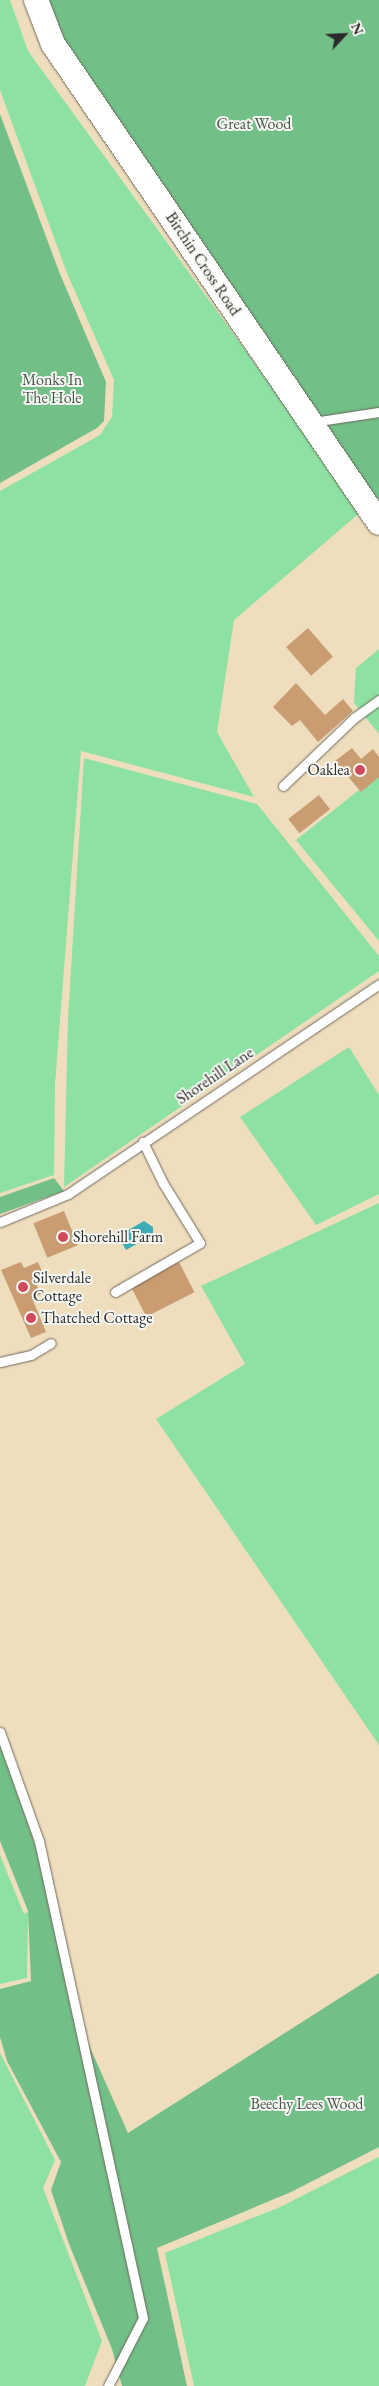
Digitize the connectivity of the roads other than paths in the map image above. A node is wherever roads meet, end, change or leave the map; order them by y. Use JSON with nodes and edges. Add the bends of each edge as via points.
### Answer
{"nodes":[{"id":1,"x":36,"y":0,"type":"edge"},
{"id":2,"x":379,"y":412,"type":"edge"},
{"id":3,"x":311,"y":422,"type":"junction"},
{"id":4,"x":379,"y":522,"type":"edge"},
{"id":5,"x":379,"y":700,"type":"edge"},
{"id":6,"x":283,"y":786,"type":"dead end"},
{"id":7,"x":379,"y":984,"type":"edge"},
{"id":8,"x":144,"y":1142,"type":"junction"},
{"id":9,"x":0,"y":1222,"type":"edge"},
{"id":10,"x":115,"y":1292,"type":"dead end"},
{"id":11,"x":51,"y":1343,"type":"dead end"},
{"id":12,"x":0,"y":1362,"type":"edge"},
{"id":13,"x":0,"y":1732,"type":"edge"},
{"id":14,"x":108,"y":2386,"type":"edge"}],
"edges":[{"from":1,"to":3,"type":"street","name":"Birchin Cross Road","via":[[53,44]]},
{"from":2,"to":3,"type":"lane"},
{"from":3,"to":4,"type":"street","name":"Birchin Cross Road"},
{"from":5,"to":6,"type":"lane","via":[[354,718]]},
{"from":7,"to":8,"type":"lane","name":"Shorehill Lane"},
{"from":8,"to":9,"type":"lane","name":"Shorehill Lane","via":[[68,1194]]},
{"from":8,"to":10,"type":"lane","via":[[163,1183],[200,1243]]},
{"from":11,"to":12,"type":"lane","via":[[32,1355]]},
{"from":13,"to":14,"type":"lane","via":[[39,1841],[143,2318]]}]}
